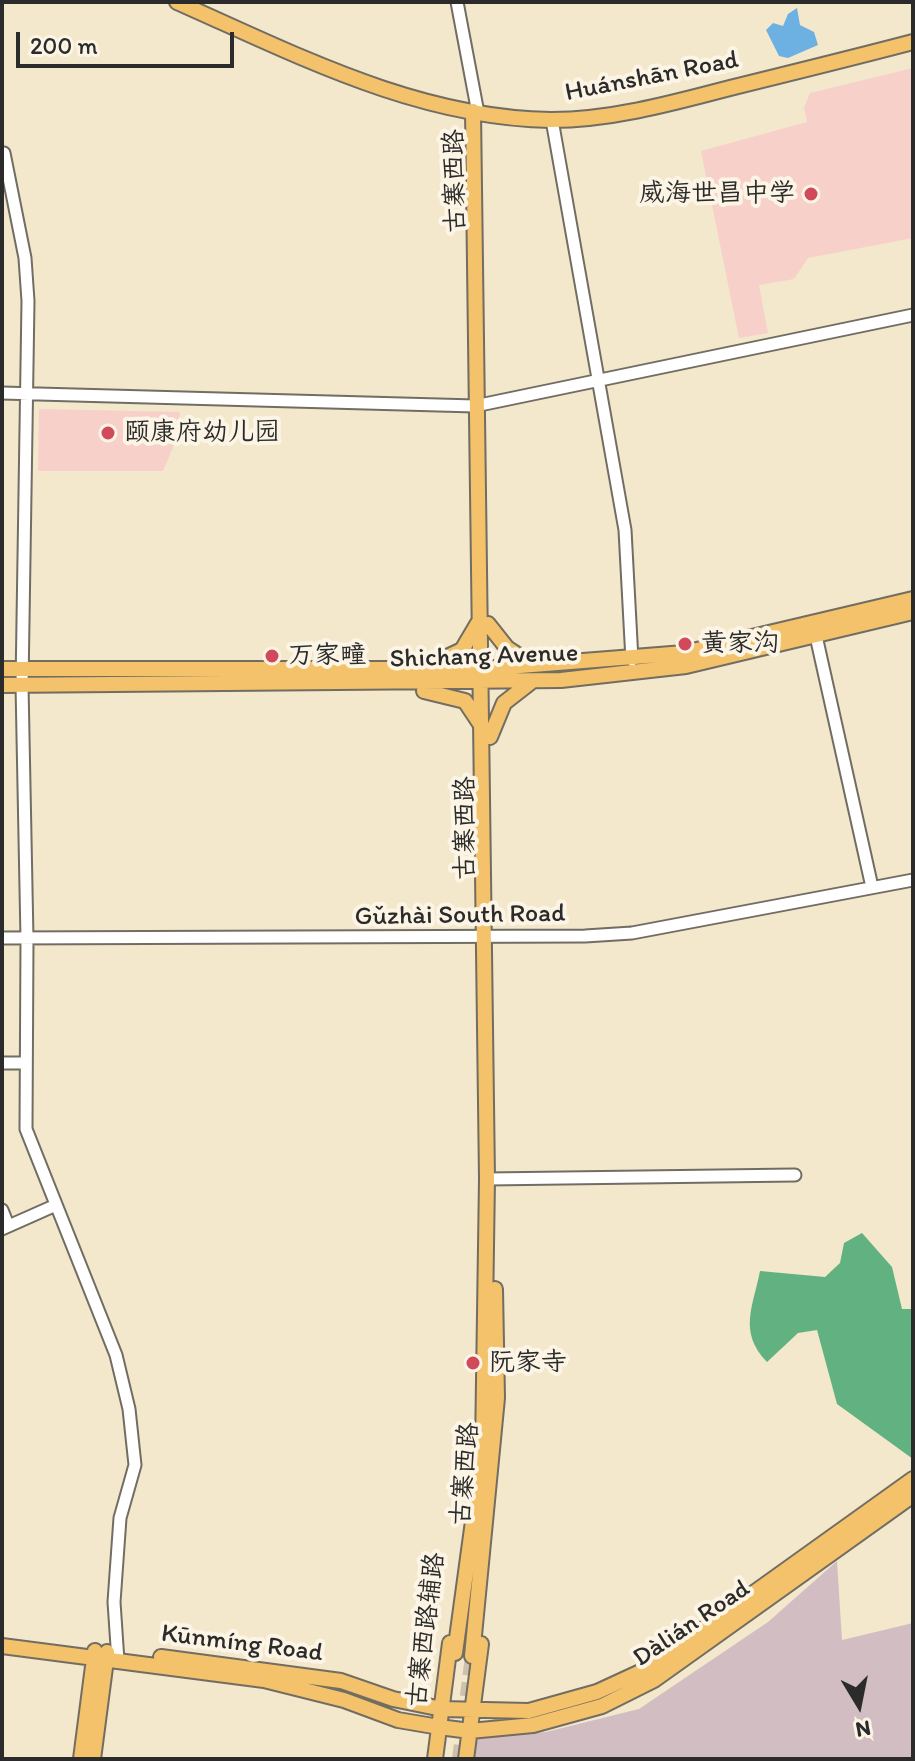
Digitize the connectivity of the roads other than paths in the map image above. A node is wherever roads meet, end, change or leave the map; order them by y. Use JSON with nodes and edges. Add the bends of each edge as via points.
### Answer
{"nodes":[{"id":1,"x":177,"y":2,"type":"edge"},
{"id":2,"x":450,"y":2,"type":"edge"},
{"id":3,"x":457,"y":2,"type":"edge"},
{"id":4,"x":913,"y":42,"type":"edge"},
{"id":5,"x":476,"y":112,"type":"junction"},
{"id":6,"x":552,"y":120,"type":"junction"},
{"id":7,"x":4,"y":153,"type":"dead end"},
{"id":8,"x":913,"y":315,"type":"edge"},
{"id":9,"x":599,"y":380,"type":"junction"},
{"id":10,"x":2,"y":393,"type":"edge"},
{"id":11,"x":26,"y":393,"type":"junction"},
{"id":12,"x":480,"y":405,"type":"junction"},
{"id":13,"x":913,"y":599,"type":"edge"},
{"id":14,"x":913,"y":612,"type":"edge"},
{"id":15,"x":484,"y":622,"type":"junction"},
{"id":16,"x":816,"y":636,"type":"junction"},
{"id":17,"x":632,"y":660,"type":"junction"},
{"id":18,"x":537,"y":667,"type":"junction"},
{"id":19,"x":2,"y":669,"type":"edge"},
{"id":20,"x":22,"y":669,"type":"junction"},
{"id":21,"x":415,"y":669,"type":"junction"},
{"id":22,"x":485,"y":676,"type":"junction"},
{"id":23,"x":531,"y":682,"type":"junction"},
{"id":24,"x":397,"y":684,"type":"junction"},
{"id":25,"x":2,"y":685,"type":"edge"},
{"id":26,"x":22,"y":685,"type":"junction"},
{"id":27,"x":486,"y":732,"type":"junction"},
{"id":28,"x":913,"y":880,"type":"edge"},
{"id":29,"x":872,"y":887,"type":"junction"},
{"id":30,"x":2,"y":938,"type":"edge"},
{"id":31,"x":488,"y":938,"type":"junction"},
{"id":32,"x":27,"y":939,"type":"junction"},
{"id":33,"x":2,"y":1063,"type":"edge"},
{"id":34,"x":25,"y":1063,"type":"junction"},
{"id":35,"x":795,"y":1175,"type":"dead end"},
{"id":36,"x":490,"y":1179,"type":"junction"},
{"id":37,"x":56,"y":1205,"type":"junction"},
{"id":38,"x":2,"y":1210,"type":"edge"},
{"id":39,"x":5,"y":1227,"type":"edge"},
{"id":40,"x":486,"y":1462,"type":"junction"},
{"id":41,"x":913,"y":1479,"type":"edge"},
{"id":42,"x":913,"y":1495,"type":"edge"},
{"id":43,"x":820,"y":1556,"type":"junction"},
{"id":44,"x":2,"y":1638,"type":"edge"},
{"id":45,"x":2,"y":1646,"type":"edge"},
{"id":46,"x":455,"y":1653,"type":"tunnel mouth"},
{"id":47,"x":107,"y":1656,"type":"junction"},
{"id":48,"x":472,"y":1656,"type":"tunnel mouth"},
{"id":49,"x":599,"y":1699,"type":"junction"},
{"id":50,"x":442,"y":1709,"type":"junction"},
{"id":51,"x":473,"y":1711,"type":"junction"},
{"id":52,"x":439,"y":1727,"type":"junction"},
{"id":53,"x":470,"y":1731,"type":"junction"},
{"id":54,"x":81,"y":1759,"type":"edge"},
{"id":55,"x":93,"y":1759,"type":"edge"},
{"id":56,"x":435,"y":1759,"type":"edge"},
{"id":57,"x":466,"y":1759,"type":"edge"}],
"edges":[{"from":1,"to":5,"type":"main road","name":"Huánshān Road","via":[[351,79]]},
{"from":2,"to":5,"type":"street","name":"古寨西路"},
{"from":3,"to":5,"type":"street","name":"古寨西路"},
{"from":4,"to":6,"type":"main road","name":"Huánshān Road","via":[[674,102]]},
{"from":5,"to":6,"type":"main road","name":"Huánshān Road"},
{"from":5,"to":12,"type":"main road","name":"古寨西路"},
{"from":6,"to":9,"type":"street"},
{"from":7,"to":11,"type":"street","via":[[25,258]]},
{"from":8,"to":9,"type":"street"},
{"from":9,"to":12,"type":"street"},
{"from":9,"to":17,"type":"street","via":[[625,530]]},
{"from":10,"to":11,"type":"street"},
{"from":11,"to":12,"type":"street"},
{"from":11,"to":20,"type":"street"},
{"from":12,"to":15,"type":"main road","name":"古寨西路"},
{"from":13,"to":17,"type":"main road","name":"Shichang Avenue","via":[[737,642]]},
{"from":14,"to":16,"type":"main road","name":"Shichang Avenue"},
{"from":15,"to":18,"type":"main road","via":[[508,649]]},
{"from":15,"to":21,"type":"main road","via":[[462,650]]},
{"from":15,"to":22,"type":"main road","name":"古寨西路"},
{"from":16,"to":23,"type":"main road","name":"Shichang Avenue","via":[[686,666]]},
{"from":16,"to":29,"type":"street"},
{"from":17,"to":18,"type":"main road","name":"Shichang Avenue"},
{"from":18,"to":22,"type":"main road","name":"Shichang Avenue"},
{"from":19,"to":20,"type":"main road","name":"Shichang Avenue"},
{"from":20,"to":21,"type":"main road","name":"Shichang Avenue"},
{"from":20,"to":26,"type":"street"},
{"from":21,"to":22,"type":"main road","name":"Shichang Avenue"},
{"from":22,"to":23,"type":"main road","name":"Shichang Avenue"},
{"from":22,"to":24,"type":"main road","name":"Shichang Avenue"},
{"from":22,"to":27,"type":"main road","name":"古寨西路"},
{"from":23,"to":27,"type":"main road","via":[[504,703]]},
{"from":24,"to":26,"type":"main road","name":"Shichang Avenue"},
{"from":24,"to":27,"type":"main road","via":[[457,697]]},
{"from":25,"to":26,"type":"main road","name":"Shichang Avenue"},
{"from":26,"to":32,"type":"street"},
{"from":27,"to":31,"type":"main road","name":"古寨西路"},
{"from":28,"to":29,"type":"street","name":"Gǔzhài South Road"},
{"from":29,"to":31,"type":"street","name":"Gǔzhài South Road","via":[[632,933]]},
{"from":30,"to":32,"type":"street","name":"Gǔzhài South Road"},
{"from":31,"to":32,"type":"street","name":"Gǔzhài South Road"},
{"from":31,"to":36,"type":"main road","name":"古寨西路"},
{"from":32,"to":34,"type":"street"},
{"from":33,"to":34,"type":"street"},
{"from":34,"to":37,"type":"street","via":[[26,1129]]},
{"from":35,"to":36,"type":"street"},
{"from":36,"to":40,"type":"main road","name":"古寨西路"},
{"from":37,"to":39,"type":"street"},
{"from":37,"to":47,"type":"street","via":[[116,1355],[129,1409],[135,1465],[120,1518]]},
{"from":38,"to":39,"type":"street"},
{"from":40,"to":46,"type":"main road","name":"古寨西路"},
{"from":40,"to":48,"type":"main road","name":"古寨西路"},
{"from":40,"to":50,"type":"main road","name":"古寨西路辅路","via":[[471,1475]]},
{"from":40,"to":51,"type":"main road","via":[[496,1484]]},
{"from":41,"to":43,"type":"main road","name":"Dàlián Road"},
{"from":42,"to":43,"type":"main road","name":"Dàlián Road"},
{"from":43,"to":49,"type":"main road","name":"Dàlián Road","via":[[654,1680]]},
{"from":44,"to":47,"type":"main road","name":"Kūnmíng Road"},
{"from":45,"to":47,"type":"main road","name":"Kūnmíng Road"},
{"from":47,"to":50,"type":"main road","name":"Kūnmíng Road","via":[[341,1681]]},
{"from":47,"to":52,"type":"main road","name":"Kūnmíng Road","via":[[264,1680]]},
{"from":47,"to":54,"type":"main road"},
{"from":47,"to":55,"type":"main road"},
{"from":49,"to":51,"type":"main road","name":"Dàlián Road","via":[[529,1711]]},
{"from":49,"to":53,"type":"main road","name":"Dàlián Road","via":[[533,1725]]},
{"from":50,"to":51,"type":"main road","name":"Kūnmíng Road"},
{"from":50,"to":52,"type":"main road","name":"古寨西路辅路"},
{"from":51,"to":53,"type":"main road"},
{"from":52,"to":53,"type":"main road","name":"Kūnmíng Road"},
{"from":52,"to":56,"type":"main road","name":"古寨西路辅路"},
{"from":53,"to":57,"type":"main road"}]}
